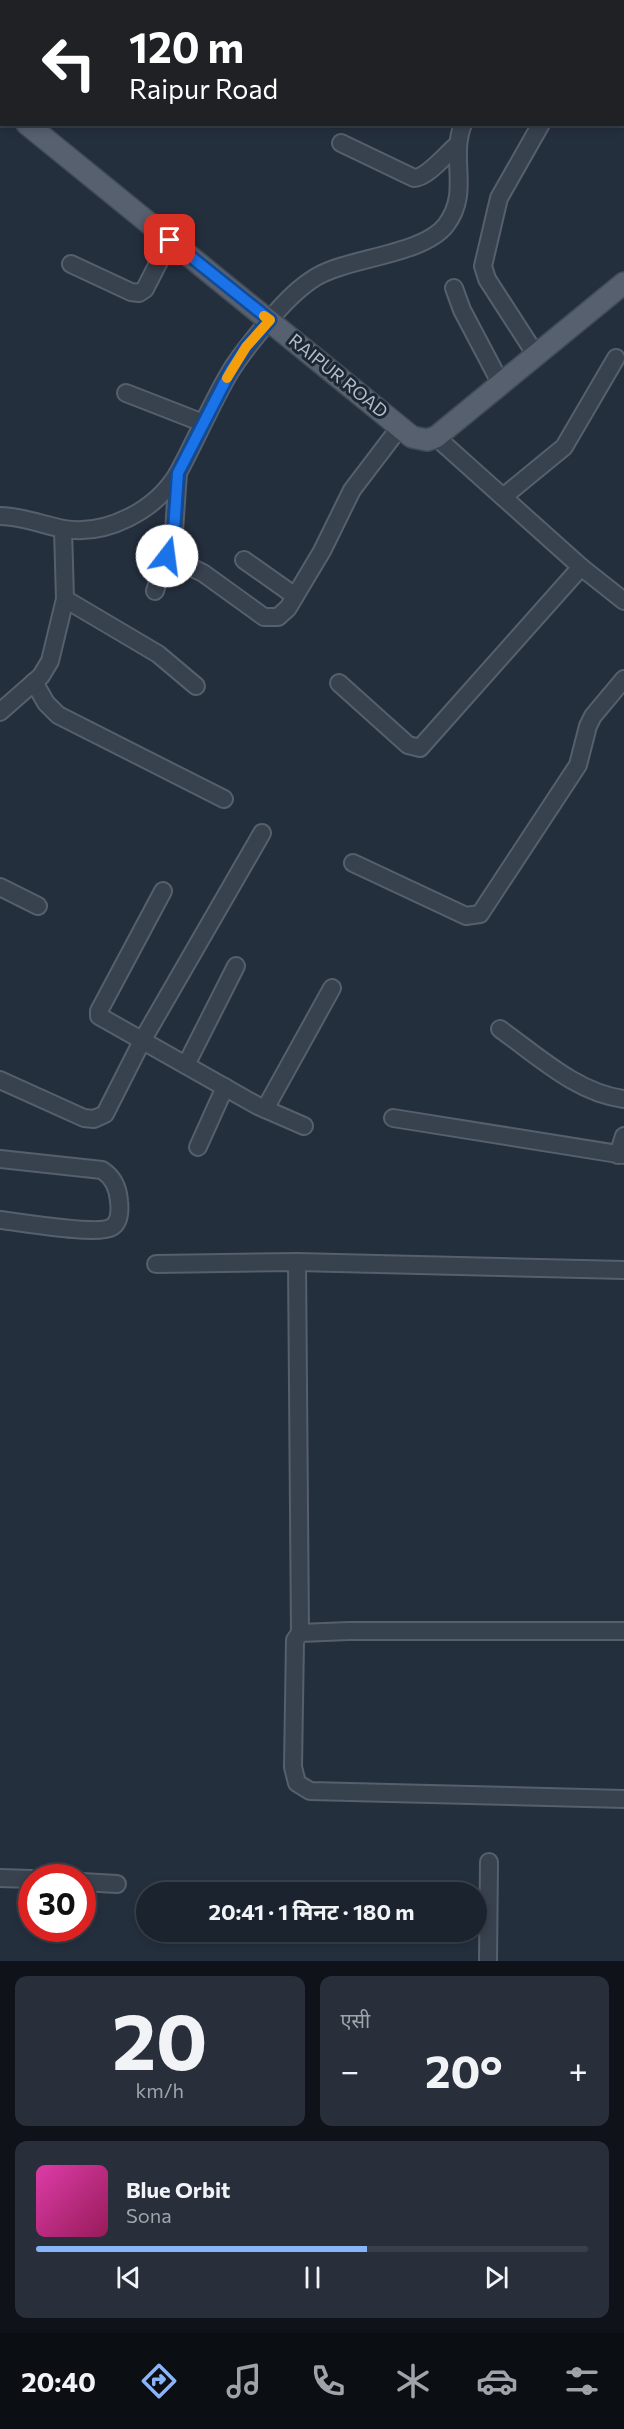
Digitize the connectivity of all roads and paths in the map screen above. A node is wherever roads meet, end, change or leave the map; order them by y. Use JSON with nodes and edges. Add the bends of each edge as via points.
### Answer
{"nodes":[{"id":1,"x":29,"y":126,"type":"edge"},
{"id":2,"x":462,"y":126,"type":"edge"},
{"id":3,"x":540,"y":126,"type":"edge"},
{"id":4,"x":341,"y":143,"type":"dead end"},
{"id":5,"x":457,"y":145,"type":"junction"},
{"id":6,"x":170,"y":240,"type":"junction"},
{"id":7,"x":71,"y":264,"type":"dead end"},
{"id":8,"x":624,"y":283,"type":"edge"},
{"id":9,"x":454,"y":288,"type":"dead end"},
{"id":10,"x":270,"y":320,"type":"junction"},
{"id":11,"x":536,"y":355,"type":"junction"},
{"id":12,"x":616,"y":358,"type":"dead end"},
{"id":13,"x":501,"y":384,"type":"junction"},
{"id":14,"x":126,"y":393,"type":"dead end"},
{"id":15,"x":203,"y":423,"type":"junction"},
{"id":16,"x":400,"y":427,"type":"junction"},
{"id":17,"x":436,"y":437,"type":"junction"},
{"id":18,"x":178,"y":473,"type":"junction"},
{"id":19,"x":503,"y":497,"type":"junction"},
{"id":20,"x":0,"y":516,"type":"edge"},
{"id":21,"x":63,"y":529,"type":"junction"},
{"id":22,"x":167,"y":556,"type":"junction"},
{"id":23,"x":244,"y":560,"type":"dead end"},
{"id":24,"x":582,"y":567,"type":"junction"},
{"id":25,"x":154,"y":591,"type":"dead end"},
{"id":26,"x":295,"y":596,"type":"junction"},
{"id":27,"x":65,"y":599,"type":"junction"},
{"id":28,"x":624,"y":601,"type":"edge"},
{"id":29,"x":624,"y":679,"type":"edge"},
{"id":30,"x":34,"y":682,"type":"junction"},
{"id":31,"x":339,"y":683,"type":"dead end"},
{"id":32,"x":196,"y":686,"type":"dead end"},
{"id":33,"x":0,"y":712,"type":"edge"},
{"id":34,"x":224,"y":799,"type":"dead end"},
{"id":35,"x":262,"y":833,"type":"dead end"},
{"id":36,"x":353,"y":863,"type":"dead end"},
{"id":37,"x":0,"y":887,"type":"edge"},
{"id":38,"x":163,"y":891,"type":"dead end"},
{"id":39,"x":38,"y":906,"type":"dead end"},
{"id":40,"x":236,"y":966,"type":"dead end"},
{"id":41,"x":332,"y":988,"type":"dead end"},
{"id":42,"x":500,"y":1029,"type":"dead end"},
{"id":43,"x":142,"y":1041,"type":"junction"},
{"id":44,"x":186,"y":1065,"type":"junction"},
{"id":45,"x":0,"y":1080,"type":"edge"},
{"id":46,"x":225,"y":1087,"type":"junction"},
{"id":47,"x":624,"y":1099,"type":"edge"},
{"id":48,"x":265,"y":1109,"type":"junction"},
{"id":49,"x":393,"y":1118,"type":"dead end"},
{"id":50,"x":304,"y":1126,"type":"dead end"},
{"id":51,"x":624,"y":1136,"type":"edge"},
{"id":52,"x":198,"y":1147,"type":"dead end"},
{"id":53,"x":621,"y":1155,"type":"edge"},
{"id":54,"x":0,"y":1160,"type":"edge"},
{"id":55,"x":0,"y":1220,"type":"edge"},
{"id":56,"x":297,"y":1262,"type":"junction"},
{"id":57,"x":156,"y":1264,"type":"dead end"},
{"id":58,"x":624,"y":1270,"type":"edge"},
{"id":59,"x":624,"y":1631,"type":"edge"},
{"id":60,"x":300,"y":1633,"type":"junction"},
{"id":61,"x":624,"y":1799,"type":"edge"},
{"id":62,"x":489,"y":1862,"type":"dead end"},
{"id":63,"x":0,"y":1878,"type":"edge"},
{"id":64,"x":18,"y":1879,"type":"edge"},
{"id":65,"x":96,"y":1883,"type":"edge"},
{"id":66,"x":117,"y":1884,"type":"dead end"},
{"id":67,"x":488,"y":1961,"type":"edge"}],
"edges":[{"from":1,"to":6,"type":"main road","name":"RAIPUR ROAD"},
{"from":2,"to":5,"type":"street"},
{"from":3,"to":11,"type":"street","via":[[499,198],[483,266],[487,279]]},
{"from":4,"to":5,"type":"street","via":[[414,178],[425,176]]},
{"from":5,"to":10,"type":"street","via":[[459,199],[445,227],[421,243],[317,276],[297,290]]},
{"from":6,"to":7,"type":"street","via":[[145,289],[139,293]]},
{"from":6,"to":10,"type":"main road","name":"RAIPUR ROAD"},
{"from":8,"to":11,"type":"main road"},
{"from":9,"to":13,"type":"street"},
{"from":10,"to":15,"type":"street","via":[[231,370]]},
{"from":10,"to":16,"type":"main road","name":"RAIPUR ROAD"},
{"from":11,"to":13,"type":"main road"},
{"from":12,"to":19,"type":"street","via":[[564,447]]},
{"from":13,"to":17,"type":"main road"},
{"from":14,"to":15,"type":"street"},
{"from":15,"to":18,"type":"street"},
{"from":16,"to":17,"type":"main road","name":"RAIPUR ROAD","via":[[420,440]]},
{"from":16,"to":26,"type":"street","via":[[352,490]]},
{"from":17,"to":19,"type":"street"},
{"from":18,"to":21,"type":"street","via":[[157,500],[142,510],[93,529]]},
{"from":18,"to":22,"type":"street","via":[[174,531]]},
{"from":19,"to":24,"type":"street"},
{"from":20,"to":21,"type":"street"},
{"from":21,"to":27,"type":"street"},
{"from":22,"to":25,"type":"street"},
{"from":22,"to":26,"type":"street","via":[[203,573],[264,617],[278,618]]},
{"from":23,"to":26,"type":"street"},
{"from":24,"to":28,"type":"street"},
{"from":24,"to":31,"type":"street","via":[[420,748],[408,746]]},
{"from":27,"to":30,"type":"street","via":[[50,662]]},
{"from":27,"to":32,"type":"street","via":[[158,654]]},
{"from":29,"to":36,"type":"street","via":[[593,716],[573,774],[478,915],[466,916]]},
{"from":30,"to":33,"type":"street"},
{"from":30,"to":34,"type":"street","via":[[58,715]]},
{"from":35,"to":43,"type":"street"},
{"from":37,"to":39,"type":"street"},
{"from":38,"to":43,"type":"street","via":[[98,1012],[100,1017]]},
{"from":40,"to":44,"type":"street"},
{"from":41,"to":48,"type":"street"},
{"from":42,"to":47,"type":"street","via":[[585,1088]]},
{"from":43,"to":44,"type":"street"},
{"from":43,"to":45,"type":"street","via":[[100,1118],[68,1112]]},
{"from":44,"to":46,"type":"street"},
{"from":46,"to":48,"type":"street"},
{"from":46,"to":52,"type":"street"},
{"from":48,"to":50,"type":"street"},
{"from":49,"to":53,"type":"street"},
{"from":51,"to":53,"type":"street"},
{"from":54,"to":55,"type":"street","via":[[102,1170],[116,1187],[119,1215],[111,1228],[91,1230]]},
{"from":56,"to":57,"type":"street"},
{"from":56,"to":58,"type":"street"},
{"from":56,"to":60,"type":"street"},
{"from":59,"to":60,"type":"street"},
{"from":60,"to":61,"type":"street","via":[[296,1636],[294,1659],[293,1776],[302,1789],[353,1794]]},
{"from":62,"to":67,"type":"street"},
{"from":63,"to":64,"type":"street"},
{"from":65,"to":66,"type":"street"}]}
